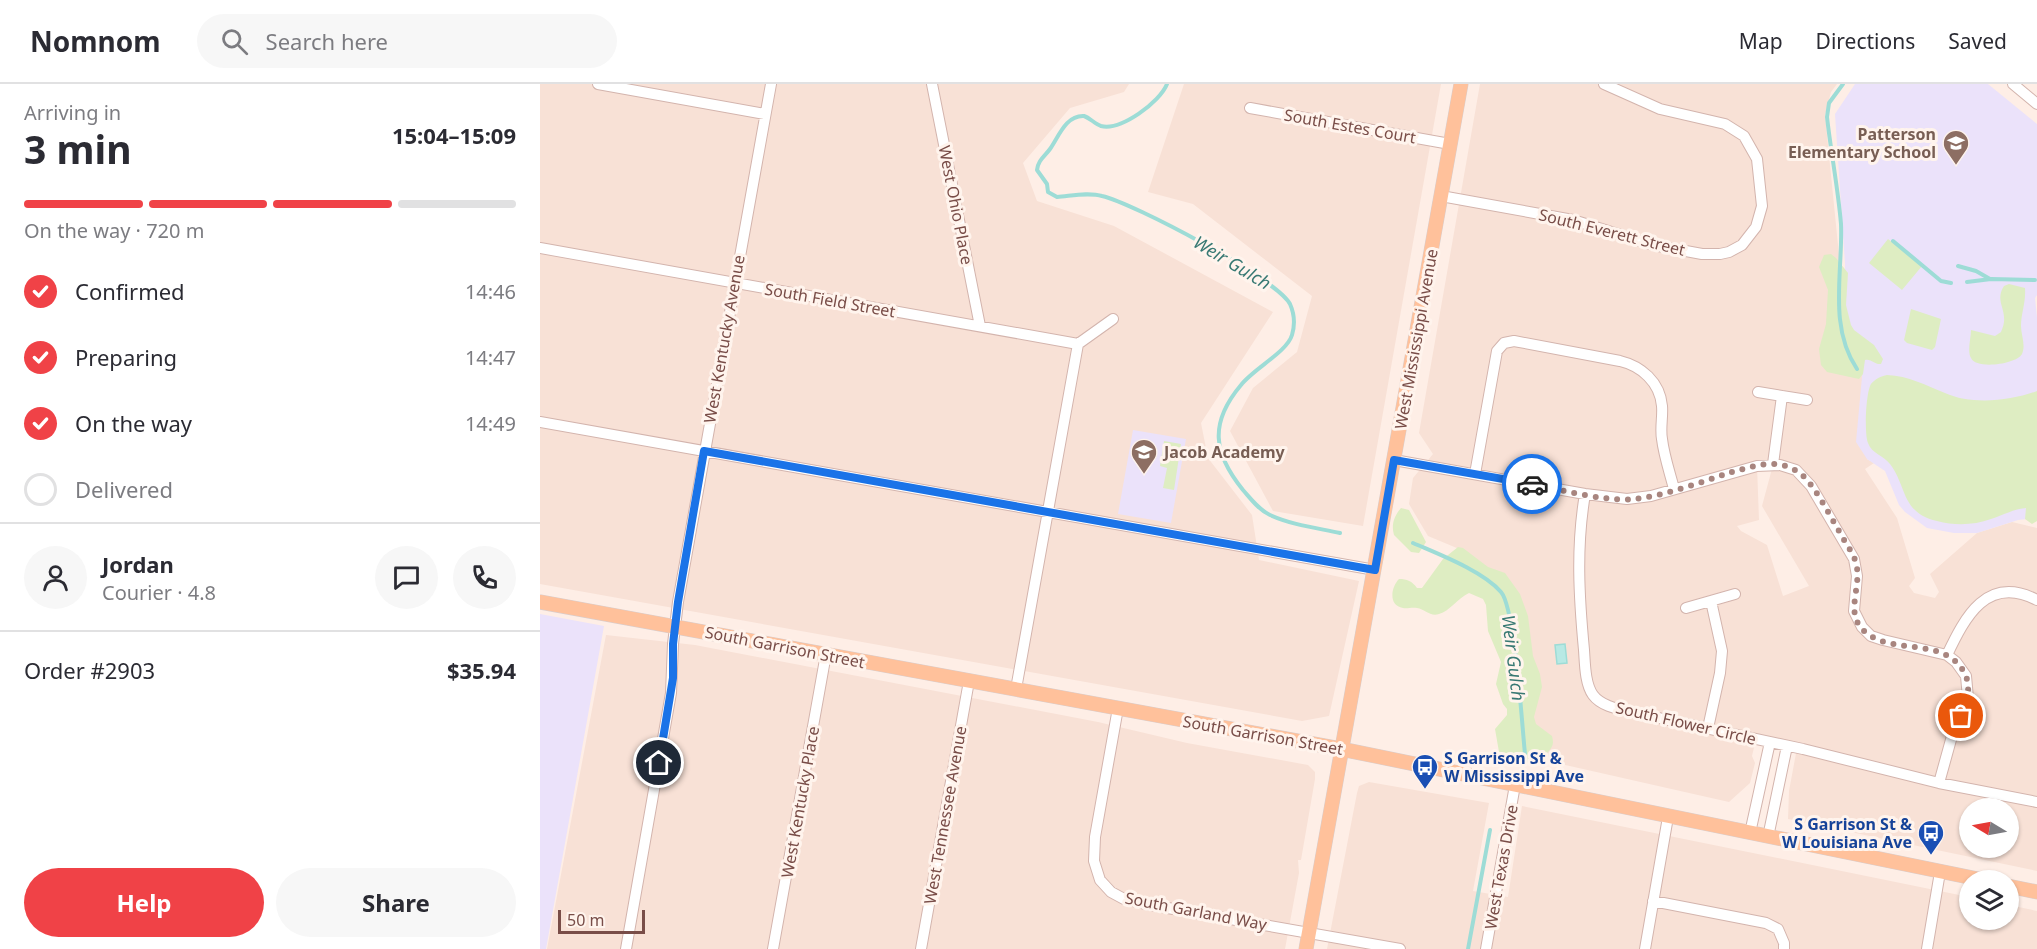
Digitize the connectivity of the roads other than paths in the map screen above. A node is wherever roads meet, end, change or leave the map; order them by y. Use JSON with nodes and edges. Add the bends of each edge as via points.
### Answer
{"nodes":[{"id":1,"x":598,"y":84,"type":"edge"},
{"id":2,"x":771,"y":84,"type":"edge"},
{"id":3,"x":932,"y":84,"type":"edge"},
{"id":4,"x":1461,"y":84,"type":"edge"},
{"id":5,"x":1604,"y":84,"type":"edge"},
{"id":6,"x":2013,"y":84,"type":"edge"},
{"id":7,"x":2037,"y":104,"type":"edge"},
{"id":8,"x":1250,"y":108,"type":"dead end"},
{"id":9,"x":765,"y":114,"type":"junction"},
{"id":10,"x":1450,"y":144,"type":"junction"},
{"id":11,"x":1441,"y":196,"type":"junction"},
{"id":12,"x":540,"y":248,"type":"edge"},
{"id":13,"x":735,"y":283,"type":"junction"},
{"id":14,"x":1113,"y":319,"type":"dead end"},
{"id":15,"x":980,"y":326,"type":"junction"},
{"id":16,"x":1078,"y":345,"type":"junction"},
{"id":17,"x":1758,"y":392,"type":"dead end"},
{"id":18,"x":1782,"y":396,"type":"junction"},
{"id":19,"x":1807,"y":400,"type":"dead end"},
{"id":20,"x":540,"y":422,"type":"edge"},
{"id":21,"x":704,"y":451,"type":"junction"},
{"id":22,"x":1394,"y":460,"type":"junction"},
{"id":23,"x":1773,"y":464,"type":"junction"},
{"id":24,"x":1474,"y":474,"type":"junction"},
{"id":25,"x":1674,"y":489,"type":"junction"},
{"id":26,"x":1585,"y":494,"type":"junction"},
{"id":27,"x":1048,"y":511,"type":"junction"},
{"id":28,"x":1375,"y":570,"type":"junction"},
{"id":29,"x":1735,"y":594,"type":"dead end"},
{"id":30,"x":2037,"y":600,"type":"edge"},
{"id":31,"x":1712,"y":601,"type":"junction"},
{"id":32,"x":540,"y":602,"type":"edge"},
{"id":33,"x":1686,"y":608,"type":"dead end"},
{"id":34,"x":675,"y":626,"type":"junction"},
{"id":35,"x":826,"y":654,"type":"junction"},
{"id":36,"x":1947,"y":655,"type":"junction"},
{"id":37,"x":969,"y":681,"type":"junction"},
{"id":38,"x":1016,"y":689,"type":"junction"},
{"id":39,"x":1118,"y":708,"type":"junction"},
{"id":40,"x":1708,"y":728,"type":"junction"},
{"id":41,"x":1770,"y":742,"type":"junction"},
{"id":42,"x":1787,"y":746,"type":"junction"},
{"id":43,"x":1341,"y":749,"type":"junction"},
{"id":44,"x":1939,"y":783,"type":"junction"},
{"id":45,"x":1515,"y":785,"type":"junction"},
{"id":46,"x":2037,"y":802,"type":"edge"},
{"id":47,"x":1668,"y":817,"type":"junction"},
{"id":48,"x":1750,"y":833,"type":"junction"},
{"id":49,"x":1768,"y":837,"type":"junction"},
{"id":50,"x":1940,"y":872,"type":"junction"},
{"id":51,"x":1959,"y":876,"type":"edge"},
{"id":52,"x":2019,"y":888,"type":"edge"},
{"id":53,"x":2037,"y":892,"type":"edge"},
{"id":54,"x":1653,"y":901,"type":"junction"},
{"id":55,"x":1309,"y":933,"type":"junction"},
{"id":56,"x":626,"y":949,"type":"edge"},
{"id":57,"x":773,"y":949,"type":"edge"},
{"id":58,"x":921,"y":949,"type":"edge"},
{"id":59,"x":1306,"y":949,"type":"edge"},
{"id":60,"x":1400,"y":949,"type":"edge"},
{"id":61,"x":1486,"y":949,"type":"edge"},
{"id":62,"x":1645,"y":949,"type":"edge"},
{"id":63,"x":1784,"y":949,"type":"edge"},
{"id":64,"x":1927,"y":949,"type":"edge"}],
"edges":[{"from":1,"to":9,"type":"street"},
{"from":2,"to":9,"type":"street","name":"West Kentucky Avenue"},
{"from":3,"to":15,"type":"street","name":"West Ohio Place"},
{"from":4,"to":10,"type":"main road","name":"West Mississippi Avenue"},
{"from":5,"to":11,"type":"street","name":"South Everett Street","via":[[1659,108],[1723,123],[1750,143],[1758,159],[1761,210],[1753,232],[1742,245],[1713,255],[1653,245],[1573,220]]},
{"from":6,"to":7,"type":"street"},
{"from":8,"to":10,"type":"street","name":"South Estes Court"},
{"from":9,"to":13,"type":"street","name":"West Kentucky Avenue"},
{"from":10,"to":11,"type":"main road","name":"West Mississippi Avenue"},
{"from":11,"to":22,"type":"main road","name":"West Mississippi Avenue"},
{"from":12,"to":13,"type":"street","name":"South Field Street"},
{"from":13,"to":15,"type":"street","name":"South Field Street"},
{"from":13,"to":21,"type":"street","name":"West Kentucky Avenue"},
{"from":14,"to":16,"type":"street"},
{"from":15,"to":16,"type":"street","name":"South Field Street"},
{"from":16,"to":27,"type":"street"},
{"from":17,"to":18,"type":"street"},
{"from":18,"to":19,"type":"street"},
{"from":18,"to":23,"type":"street"},
{"from":20,"to":21,"type":"street"},
{"from":21,"to":27,"type":"street"},
{"from":21,"to":34,"type":"street","name":"West Kentucky Avenue"},
{"from":22,"to":24,"type":"street"},
{"from":22,"to":28,"type":"main road","name":"West Mississippi Avenue"},
{"from":23,"to":25,"type":"street"},
{"from":23,"to":36,"type":"street","via":[[1790,468],[1806,479],[1851,551],[1857,570],[1854,611],[1862,627],[1876,638]]},
{"from":24,"to":25,"type":"street","via":[[1497,351],[1504,343],[1514,341],[1620,360],[1649,376],[1660,397],[1662,437]]},
{"from":24,"to":26,"type":"street"},
{"from":25,"to":26,"type":"street","via":[[1632,499]]},
{"from":26,"to":40,"type":"street","name":"South Flower Circle","via":[[1579,534],[1579,587],[1586,669],[1592,693],[1615,708]]},
{"from":27,"to":28,"type":"street"},
{"from":27,"to":38,"type":"street"},
{"from":28,"to":43,"type":"main road","name":"West Mississippi Avenue"},
{"from":29,"to":31,"type":"street"},
{"from":30,"to":36,"type":"street","via":[[2012,592],[1986,598],[1970,612]]},
{"from":31,"to":33,"type":"street"},
{"from":31,"to":40,"type":"street","via":[[1722,651]]},
{"from":32,"to":34,"type":"main road","name":"South Garrison Street"},
{"from":34,"to":35,"type":"main road","name":"South Garrison Street"},
{"from":34,"to":56,"type":"street","name":"West Kentucky Avenue","via":[[671,693]]},
{"from":35,"to":37,"type":"main road","name":"South Garrison Street"},
{"from":35,"to":57,"type":"street","name":"West Kentucky Place"},
{"from":36,"to":44,"type":"street","via":[[1964,673],[1968,694]]},
{"from":37,"to":38,"type":"main road","name":"South Garrison Street"},
{"from":37,"to":58,"type":"street","name":"West Tennessee Avenue"},
{"from":38,"to":39,"type":"main road","name":"South Garrison Street"},
{"from":39,"to":43,"type":"main road","name":"South Garrison Street"},
{"from":39,"to":55,"type":"street","name":"South Garland Way","via":[[1093,849],[1097,873],[1106,887],[1118,897],[1137,902]]},
{"from":40,"to":41,"type":"street","name":"South Flower Circle"},
{"from":41,"to":42,"type":"street","name":"South Flower Circle"},
{"from":41,"to":48,"type":"street","name":"South Flower Circle"},
{"from":42,"to":44,"type":"street","name":"South Flower Circle"},
{"from":42,"to":49,"type":"street"},
{"from":43,"to":45,"type":"main road","name":"South Garrison Street"},
{"from":43,"to":55,"type":"main road","name":"West Mississippi Avenue"},
{"from":44,"to":46,"type":"street","name":"South Flower Circle"},
{"from":45,"to":47,"type":"main road","name":"South Garrison Street"},
{"from":45,"to":61,"type":"street","name":"West Texas Drive"},
{"from":47,"to":48,"type":"main road","name":"South Garrison Street"},
{"from":47,"to":54,"type":"street"},
{"from":48,"to":49,"type":"main road","name":"South Garrison Street"},
{"from":49,"to":50,"type":"main road","name":"South Garrison Street"},
{"from":50,"to":51,"type":"main road","name":"South Garrison Street"},
{"from":50,"to":64,"type":"street"},
{"from":52,"to":53,"type":"main road"},
{"from":54,"to":62,"type":"street"},
{"from":54,"to":63,"type":"street","via":[[1766,923],[1778,929]]},
{"from":55,"to":59,"type":"main road","name":"West Mississippi Avenue"},
{"from":55,"to":60,"type":"street","name":"South Garland Way"}]}
